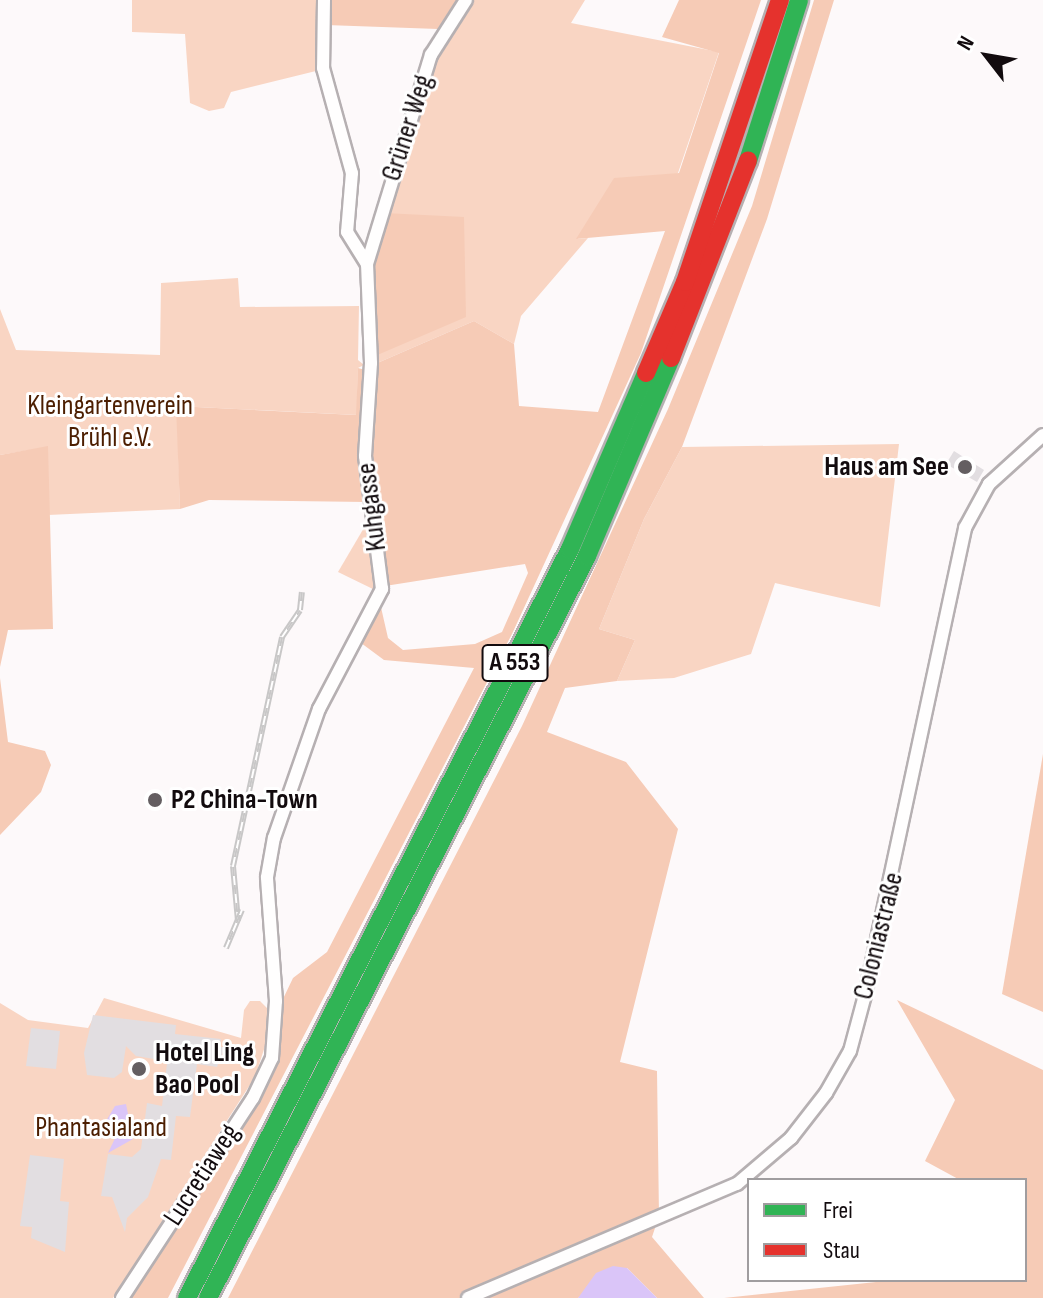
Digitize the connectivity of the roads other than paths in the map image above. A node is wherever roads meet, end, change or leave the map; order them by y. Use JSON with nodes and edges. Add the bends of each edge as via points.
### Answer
{"nodes":[{"id":1,"x":324,"y":0,"type":"edge"},
{"id":2,"x":466,"y":0,"type":"edge"},
{"id":3,"x":780,"y":0,"type":"edge"},
{"id":4,"x":799,"y":0,"type":"edge"},
{"id":5,"x":367,"y":264,"type":"junction"},
{"id":6,"x":1043,"y":435,"type":"edge"},
{"id":7,"x":276,"y":1001,"type":"joint"},
{"id":8,"x":122,"y":1298,"type":"edge"},
{"id":9,"x":187,"y":1298,"type":"edge"},
{"id":10,"x":208,"y":1298,"type":"edge"},
{"id":11,"x":468,"y":1298,"type":"edge"}],
"edges":[{"from":1,"to":5,"type":"street","name":"Kuhgasse","via":[[323,68],[352,173],[347,232]]},
{"from":2,"to":5,"type":"street","name":"Grüner Weg","via":[[431,55]]},
{"from":3,"to":9,"type":"highway","number":"A 553","via":[[691,268],[570,549]]},
{"from":4,"to":10,"type":"highway","number":"A 553","via":[[726,230],[587,556]]},
{"from":5,"to":7,"type":"street","name":"Kuhgasse","via":[[371,368],[365,456],[382,589],[319,709],[274,838],[267,900]]},
{"from":6,"to":11,"type":"street","name":"Coloniastraße","via":[[989,484],[965,528],[865,995],[850,1051],[826,1093],[791,1138],[737,1184],[622,1238]]},
{"from":7,"to":8,"type":"street","name":"Lucretiaweg","via":[[275,1045],[261,1085]]}]}
